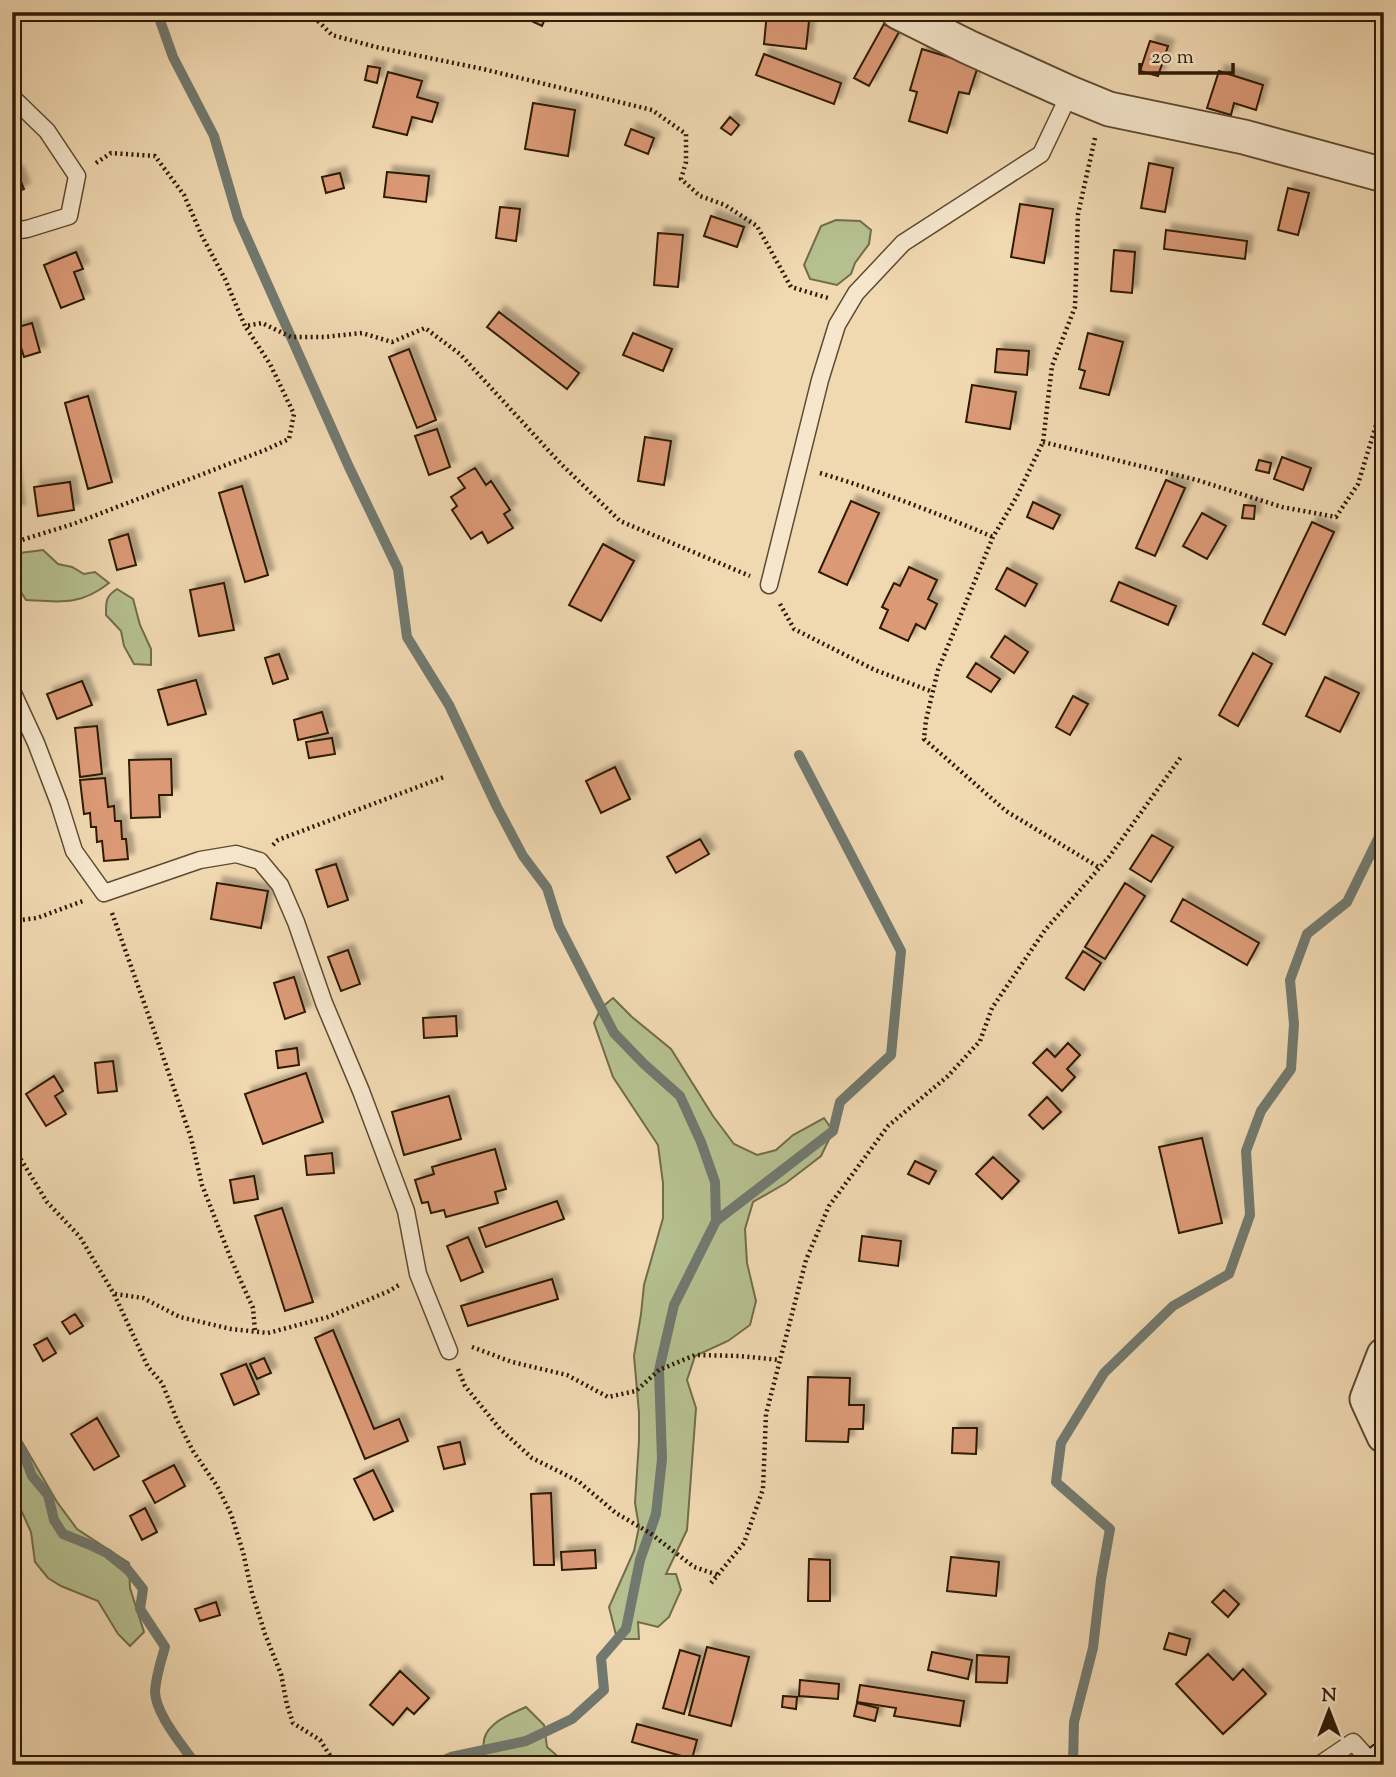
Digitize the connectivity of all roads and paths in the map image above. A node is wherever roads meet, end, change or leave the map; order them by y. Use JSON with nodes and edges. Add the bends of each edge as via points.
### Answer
{"nodes":[{"id":1,"x":313,"y":12,"type":"edge"},
{"id":2,"x":898,"y":12,"type":"edge"},
{"id":3,"x":1070,"y":93,"type":"junction"},
{"id":4,"x":12,"y":97,"type":"edge"},
{"id":5,"x":1109,"y":109,"type":"junction"},
{"id":6,"x":1384,"y":175,"type":"edge"},
{"id":7,"x":77,"y":176,"type":"junction"},
{"id":8,"x":12,"y":231,"type":"edge"},
{"id":9,"x":848,"y":307,"type":"junction"},
{"id":10,"x":245,"y":326,"type":"junction"},
{"id":11,"x":1384,"y":399,"type":"edge"},
{"id":12,"x":1043,"y":442,"type":"junction"},
{"id":13,"x":799,"y":467,"type":"junction"},
{"id":14,"x":993,"y":537,"type":"junction"},
{"id":15,"x":12,"y":542,"type":"edge"},
{"id":16,"x":769,"y":585,"type":"junction"},
{"id":17,"x":12,"y":691,"type":"edge"},
{"id":18,"x":933,"y":692,"type":"junction"},
{"id":19,"x":1181,"y":757,"type":"dead end"},
{"id":20,"x":444,"y":777,"type":"dead end"},
{"id":21,"x":260,"y":861,"type":"junction"},
{"id":22,"x":1100,"y":868,"type":"junction"},
{"id":23,"x":104,"y":893,"type":"junction"},
{"id":24,"x":12,"y":921,"type":"edge"},
{"id":25,"x":12,"y":1145,"type":"edge"},
{"id":26,"x":418,"y":1274,"type":"junction"},
{"id":27,"x":114,"y":1294,"type":"junction"},
{"id":28,"x":255,"y":1331,"type":"junction"},
{"id":29,"x":449,"y":1351,"type":"junction"},
{"id":30,"x":1384,"y":1356,"type":"edge"},
{"id":31,"x":780,"y":1360,"type":"junction"},
{"id":32,"x":1384,"y":1436,"type":"edge"},
{"id":33,"x":718,"y":1575,"type":"junction"},
{"id":34,"x":711,"y":1583,"type":"dead end"},
{"id":35,"x":336,"y":1765,"type":"edge"},
{"id":36,"x":1319,"y":1765,"type":"edge"},
{"id":37,"x":1374,"y":1765,"type":"edge"}],
"edges":[{"from":1,"to":9,"type":"path","via":[[332,35],[652,110],[686,134],[681,179],[700,196],[725,205],[757,226],[791,287]]},
{"from":2,"to":3,"type":"street"},
{"from":3,"to":5,"type":"street"},
{"from":3,"to":9,"type":"lane","via":[[1041,154],[904,243]]},
{"from":4,"to":7,"type":"lane","via":[[47,131]]},
{"from":5,"to":6,"type":"street","via":[[1244,137]]},
{"from":5,"to":12,"type":"path","via":[[1093,141],[1078,215],[1075,306],[1052,366]]},
{"from":7,"to":8,"type":"lane","via":[[69,216]]},
{"from":7,"to":10,"type":"path","via":[[111,153],[155,156],[184,195]]},
{"from":9,"to":13,"type":"lane","via":[[837,325],[820,380]]},
{"from":10,"to":15,"type":"path","via":[[294,414],[289,439],[73,524]]},
{"from":10,"to":16,"type":"path","via":[[262,323],[291,337],[362,332],[392,342],[425,328],[460,354],[620,521]]},
{"from":11,"to":12,"type":"path","via":[[1358,484],[1336,517],[1282,507],[1197,480]]},
{"from":12,"to":14,"type":"path"},
{"from":13,"to":14,"type":"path","via":[[870,488]]},
{"from":13,"to":16,"type":"lane"},
{"from":14,"to":18,"type":"path"},
{"from":16,"to":18,"type":"path","via":[[794,629],[875,670]]},
{"from":17,"to":23,"type":"lane","via":[[36,743],[74,851]]},
{"from":18,"to":22,"type":"path","via":[[924,739],[1006,811]]},
{"from":19,"to":22,"type":"path"},
{"from":20,"to":21,"type":"path","via":[[278,840]]},
{"from":21,"to":23,"type":"lane","via":[[236,855],[200,860]]},
{"from":21,"to":26,"type":"lane","via":[[280,885],[361,1091],[405,1211]]},
{"from":22,"to":31,"type":"path","via":[[1045,930],[992,1008],[981,1041],[948,1076],[888,1126],[829,1206],[806,1260]]},
{"from":23,"to":24,"type":"path","via":[[37,918]]},
{"from":23,"to":28,"type":"path","via":[[158,1038],[202,1185],[253,1308]]},
{"from":25,"to":27,"type":"path"},
{"from":26,"to":28,"type":"path","via":[[328,1317],[268,1333]]},
{"from":26,"to":29,"type":"lane"},
{"from":27,"to":28,"type":"path","via":[[143,1298],[180,1317]]},
{"from":27,"to":35,"type":"path","via":[[148,1367],[162,1382],[193,1451],[231,1514],[293,1723],[320,1740]]},
{"from":29,"to":31,"type":"path","via":[[467,1346],[567,1375],[608,1397],[636,1391],[659,1370],[695,1355]]},
{"from":29,"to":33,"type":"path","via":[[465,1386],[500,1429],[532,1458],[578,1481],[694,1567]]},
{"from":30,"to":32,"type":"street","via":[[1367,1399]]},
{"from":31,"to":33,"type":"path","via":[[766,1414],[763,1489],[744,1543]]},
{"from":33,"to":34,"type":"path"},
{"from":36,"to":37,"type":"lane","via":[[1353,1742]]}]}
